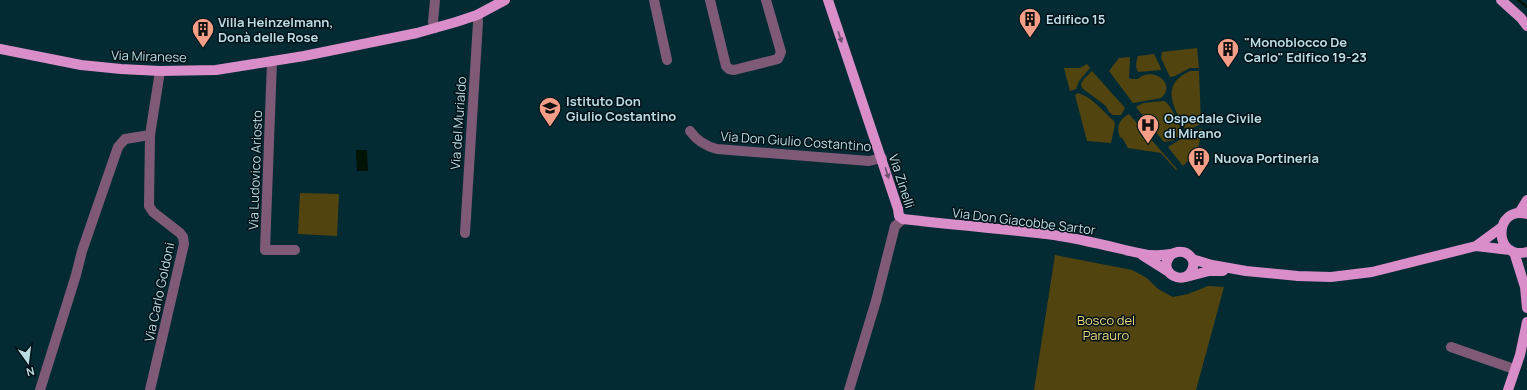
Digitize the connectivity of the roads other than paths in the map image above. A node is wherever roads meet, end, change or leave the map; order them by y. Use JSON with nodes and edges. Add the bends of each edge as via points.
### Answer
{"nodes":[{"id":1,"x":435,"y":0,"type":"edge"},
{"id":2,"x":505,"y":0,"type":"edge"},
{"id":3,"x":654,"y":0,"type":"edge"},
{"id":4,"x":710,"y":0,"type":"edge"},
{"id":5,"x":766,"y":0,"type":"edge"},
{"id":6,"x":828,"y":0,"type":"edge"},
{"id":7,"x":1501,"y":0,"type":"edge"},
{"id":8,"x":477,"y":15,"type":"junction"},
{"id":9,"x":1527,"y":26,"type":"edge"},
{"id":10,"x":435,"y":28,"type":"junction"},
{"id":11,"x":0,"y":49,"type":"edge"},
{"id":12,"x":667,"y":60,"type":"dead end"},
{"id":13,"x":272,"y":61,"type":"junction"},
{"id":14,"x":160,"y":70,"type":"junction"},
{"id":15,"x":690,"y":131,"type":"dead end"},
{"id":16,"x":150,"y":135,"type":"junction"},
{"id":17,"x":882,"y":158,"type":"junction"},
{"id":18,"x":1527,"y":200,"type":"edge"},
{"id":19,"x":1523,"y":214,"type":"edge"},
{"id":20,"x":903,"y":219,"type":"junction"},
{"id":21,"x":1502,"y":227,"type":"junction"},
{"id":22,"x":465,"y":233,"type":"dead end"},
{"id":23,"x":1476,"y":246,"type":"junction"},
{"id":24,"x":295,"y":250,"type":"dead end"},
{"id":25,"x":1512,"y":251,"type":"junction"},
{"id":26,"x":1527,"y":252,"type":"edge"},
{"id":27,"x":1140,"y":254,"type":"junction"},
{"id":28,"x":1172,"y":254,"type":"junction"},
{"id":29,"x":1192,"y":259,"type":"junction"},
{"id":30,"x":1168,"y":272,"type":"junction"},
{"id":31,"x":1246,"y":272,"type":"junction"},
{"id":32,"x":1186,"y":277,"type":"junction"},
{"id":33,"x":1526,"y":283,"type":"edge"},
{"id":34,"x":1527,"y":308,"type":"edge"},
{"id":35,"x":1527,"y":322,"type":"edge"},
{"id":36,"x":1450,"y":347,"type":"dead end"},
{"id":37,"x":1514,"y":369,"type":"junction"},
{"id":38,"x":40,"y":390,"type":"edge"},
{"id":39,"x":150,"y":390,"type":"edge"},
{"id":40,"x":849,"y":390,"type":"edge"},
{"id":41,"x":1508,"y":390,"type":"edge"}],
"edges":[{"from":1,"to":10,"type":"street"},
{"from":2,"to":8,"type":"main road","name":"Via Miranese"},
{"from":3,"to":12,"type":"street"},
{"from":4,"to":5,"type":"street","via":[[726,66],[734,70],[778,59],[780,55]]},
{"from":6,"to":17,"type":"main road","name":"Via Zinelli","one_way":true},
{"from":7,"to":9,"type":"main road"},
{"from":8,"to":10,"type":"main road","name":"Via Miranese"},
{"from":8,"to":22,"type":"street","name":"Via del Murialdo"},
{"from":10,"to":13,"type":"main road","name":"Via Miranese"},
{"from":11,"to":14,"type":"main road","name":"Via Miranese","via":[[81,65]]},
{"from":13,"to":14,"type":"main road","name":"Via Miranese","via":[[216,70]]},
{"from":13,"to":24,"type":"street","name":"Via Ludovico Ariosto","via":[[265,250]]},
{"from":14,"to":16,"type":"street","name":"Via Carlo Goldoni"},
{"from":15,"to":17,"type":"street","name":"Via Don Giulio Costantino","via":[[696,139],[717,149],[869,161]]},
{"from":16,"to":38,"type":"street","via":[[125,139],[119,144],[82,251]]},
{"from":16,"to":39,"type":"street","name":"Via Carlo Goldoni","via":[[149,206],[176,229],[183,237],[184,244]]},
{"from":17,"to":20,"type":"main road","name":"Via Zinelli","one_way":true,"via":[[899,216]]},
{"from":18,"to":19,"type":"main road"},
{"from":19,"to":21,"type":"main road","name":"Via Don Giacobbe Sartor","via":[[1508,218]]},
{"from":20,"to":27,"type":"main road","name":"Via Don Giacobbe Sartor","via":[[1056,236]]},
{"from":20,"to":40,"type":"street","name":"Via Zinelli","via":[[896,226]]},
{"from":21,"to":23,"type":"main road","name":"Via Don Giacobbe Sartor"},
{"from":21,"to":25,"type":"main road","via":[[1503,243]]},
{"from":23,"to":25,"type":"main road","name":"Via Don Giacobbe Sartor"},
{"from":23,"to":31,"type":"main road","name":"Via Don Giacobbe Sartor","via":[[1372,272],[1331,277]]},
{"from":25,"to":26,"type":"main road","name":"Via Don Giacobbe Sartor"},
{"from":25,"to":33,"type":"main road"},
{"from":27,"to":28,"type":"main road","name":"Via Don Giacobbe Sartor"},
{"from":27,"to":30,"type":"main road","name":"Via Don Giacobbe Sartor"},
{"from":28,"to":29,"type":"main road","name":"Via Don Giacobbe Sartor","via":[[1182,252]]},
{"from":28,"to":30,"type":"main road","via":[[1166,264]]},
{"from":29,"to":31,"type":"main road","name":"Via Don Giacobbe Sartor"},
{"from":29,"to":32,"type":"main road","via":[[1193,267]]},
{"from":30,"to":32,"type":"main road","name":"Via Don Giacobbe Sartor","via":[[1175,277]]},
{"from":31,"to":32,"type":"main road","name":"Via Don Giacobbe Sartor","via":[[1209,272]]},
{"from":33,"to":34,"type":"main road"},
{"from":35,"to":37,"type":"main road"},
{"from":36,"to":37,"type":"street"},
{"from":37,"to":41,"type":"main road"}]}
